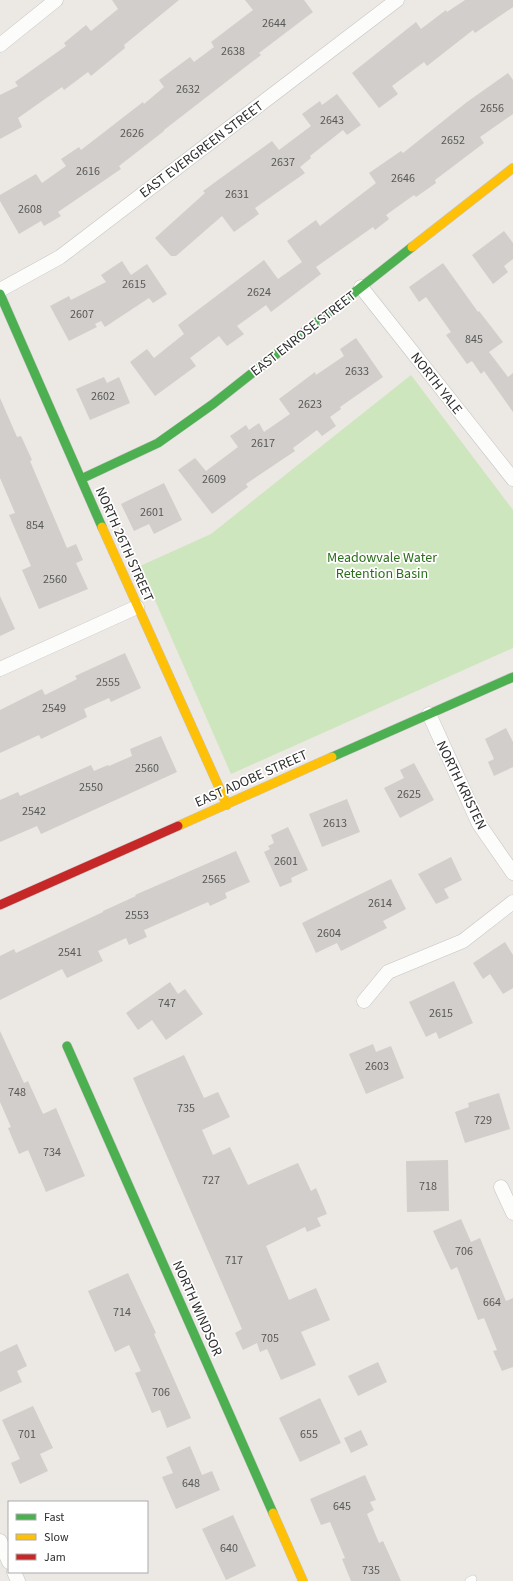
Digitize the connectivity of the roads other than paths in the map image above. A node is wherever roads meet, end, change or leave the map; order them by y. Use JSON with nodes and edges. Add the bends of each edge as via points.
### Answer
{"nodes":[{"id":1,"x":56,"y":0,"type":"edge"},
{"id":2,"x":396,"y":0,"type":"edge"},
{"id":3,"x":0,"y":45,"type":"edge"},
{"id":4,"x":513,"y":168,"type":"edge"},
{"id":5,"x":361,"y":287,"type":"junction"},
{"id":6,"x":0,"y":290,"type":"edge"},
{"id":7,"x":0,"y":294,"type":"edge"},
{"id":8,"x":81,"y":479,"type":"junction"},
{"id":9,"x":513,"y":479,"type":"edge"},
{"id":10,"x":137,"y":607,"type":"junction"},
{"id":11,"x":0,"y":669,"type":"edge"},
{"id":12,"x":513,"y":676,"type":"edge"},
{"id":13,"x":429,"y":714,"type":"junction"},
{"id":14,"x":227,"y":805,"type":"junction"},
{"id":15,"x":513,"y":873,"type":"edge"},
{"id":16,"x":513,"y":902,"type":"edge"},
{"id":17,"x":0,"y":905,"type":"edge"},
{"id":18,"x":364,"y":1001,"type":"dead end"},
{"id":19,"x":67,"y":1046,"type":"dead end"},
{"id":20,"x":501,"y":1187,"type":"dead end"},
{"id":21,"x":513,"y":1213,"type":"edge"},
{"id":22,"x":0,"y":1541,"type":"edge"},
{"id":23,"x":8,"y":1560,"type":"edge"},
{"id":24,"x":303,"y":1581,"type":"edge"}],
"edges":[{"from":1,"to":3,"type":"street"},
{"from":2,"to":6,"type":"street","name":"EAST EVERGREEN STREET","via":[[60,257]]},
{"from":4,"to":5,"type":"street","name":"EAST ENROSE STREET"},
{"from":5,"to":8,"type":"street","name":"EAST ENROSE STREET","via":[[213,404],[158,443]]},
{"from":5,"to":9,"type":"street","name":"NORTH YALE"},
{"from":7,"to":8,"type":"street","name":"NORTH 26TH STREET"},
{"from":8,"to":10,"type":"street","name":"NORTH 26TH STREET"},
{"from":10,"to":11,"type":"street"},
{"from":10,"to":14,"type":"street","name":"NORTH 26TH STREET"},
{"from":12,"to":13,"type":"street","name":"EAST ADOBE STREET"},
{"from":13,"to":14,"type":"street","name":"EAST ADOBE STREET"},
{"from":13,"to":15,"type":"street","name":"NORTH KRISTEN","via":[[479,824]]},
{"from":14,"to":17,"type":"street","name":"EAST ADOBE STREET"},
{"from":16,"to":18,"type":"street","via":[[463,941],[388,972]]},
{"from":19,"to":24,"type":"street","name":"NORTH WINDSOR"},
{"from":20,"to":21,"type":"street"},
{"from":22,"to":23,"type":"street"}]}
